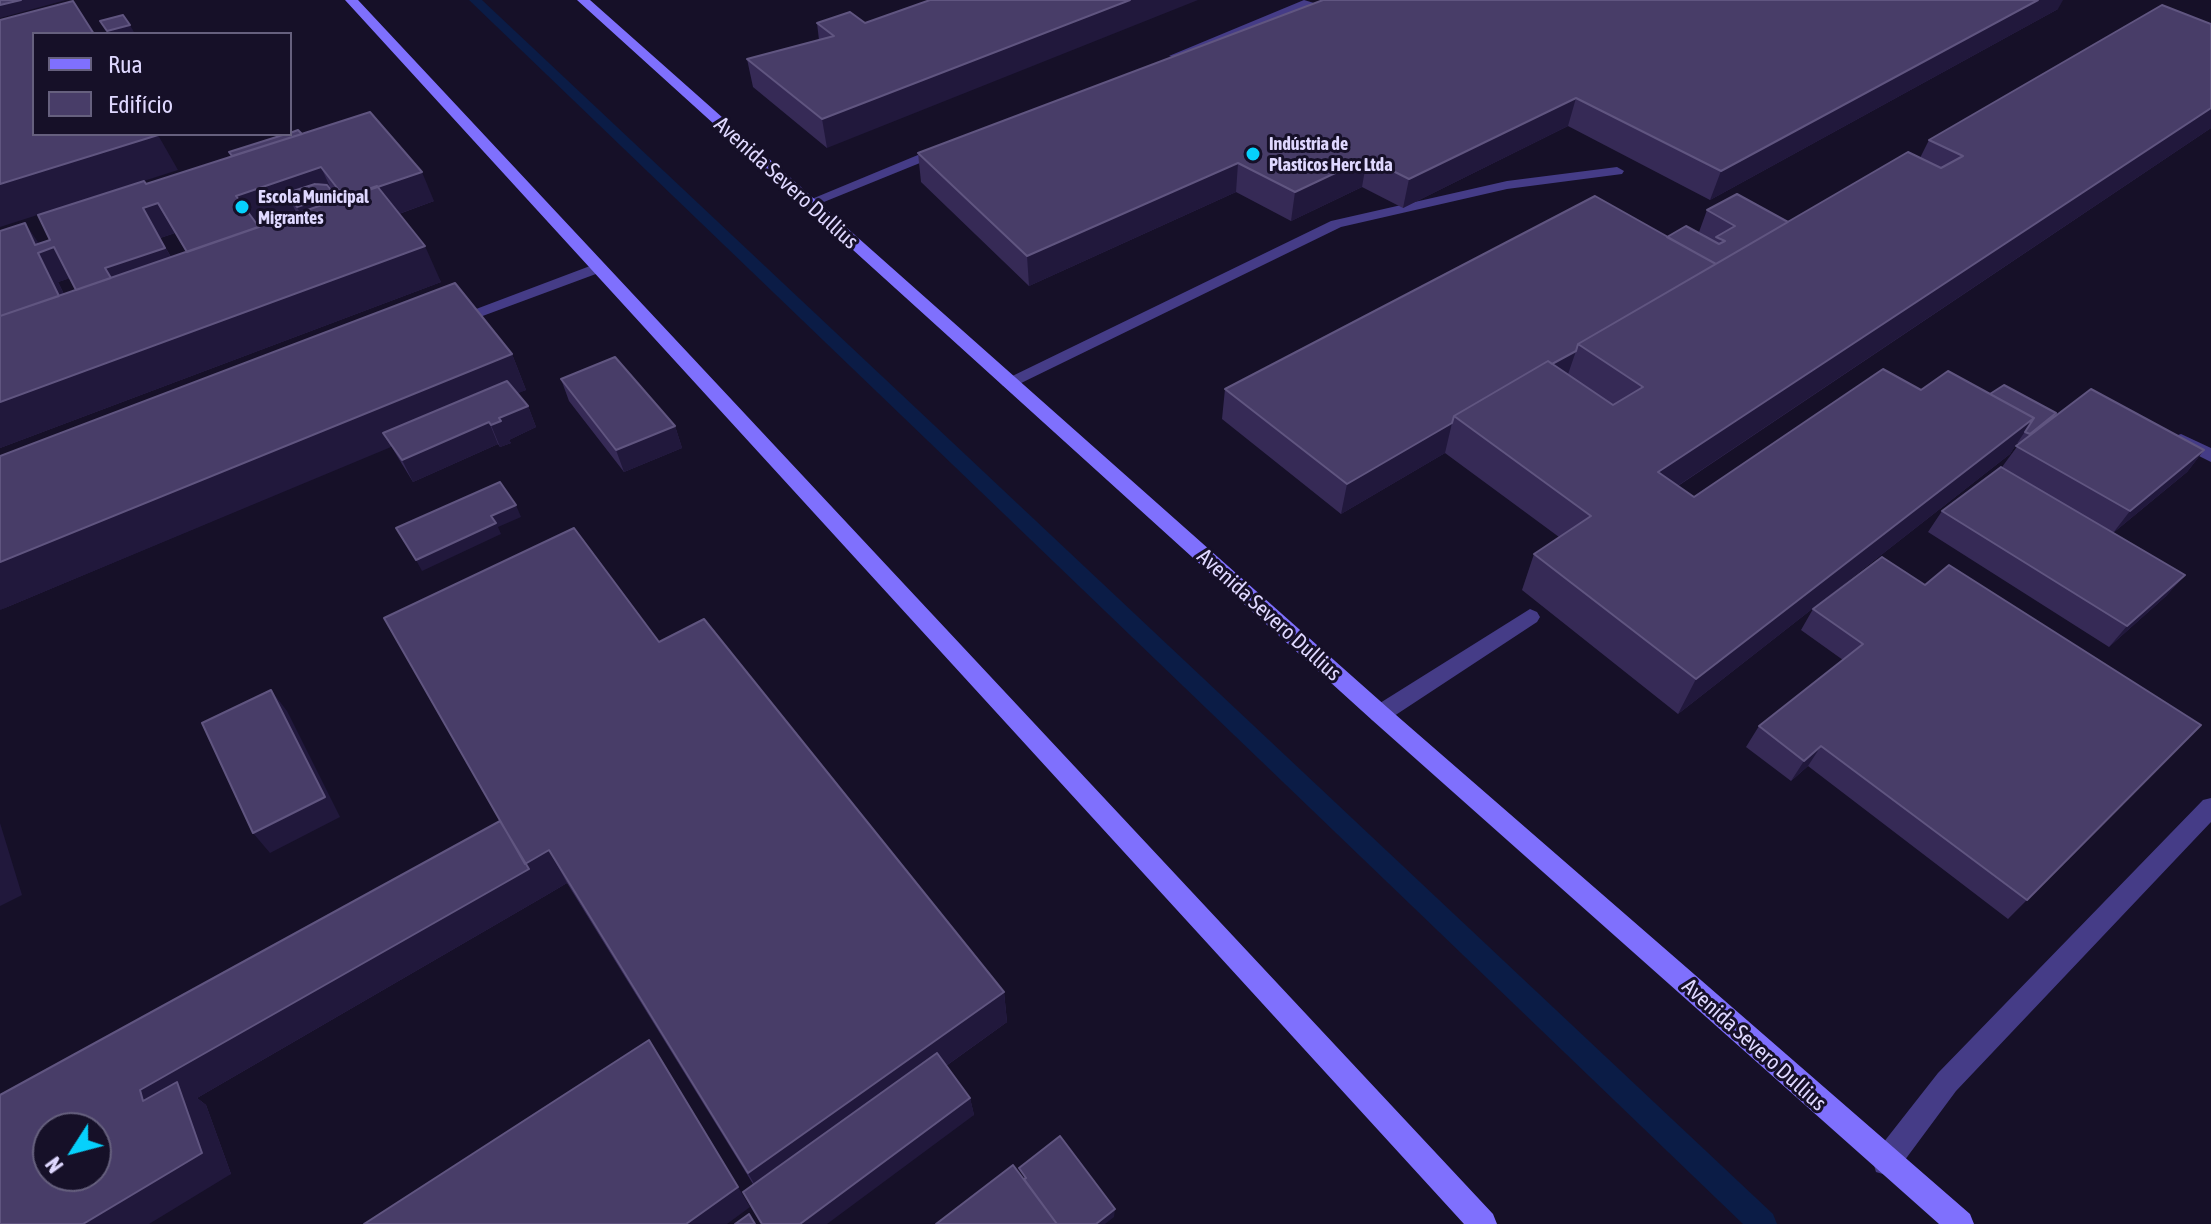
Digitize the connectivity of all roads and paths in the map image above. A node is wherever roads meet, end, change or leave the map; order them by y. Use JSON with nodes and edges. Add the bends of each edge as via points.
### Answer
{"nodes":[{"id":1,"x":351,"y":0,"type":"edge"},
{"id":2,"x":583,"y":0,"type":"edge"},
{"id":3,"x":1308,"y":3,"type":"edge"},
{"id":4,"x":1161,"y":62,"type":"edge"},
{"id":5,"x":955,"y":144,"type":"edge"},
{"id":6,"x":1617,"y":171,"type":"dead end"},
{"id":7,"x":809,"y":203,"type":"junction"},
{"id":8,"x":598,"y":268,"type":"junction"},
{"id":9,"x":433,"y":328,"type":"edge"},
{"id":10,"x":1009,"y":382,"type":"junction"},
{"id":11,"x":2159,"y":429,"type":"edge"},
{"id":12,"x":2211,"y":456,"type":"edge"},
{"id":13,"x":1530,"y":617,"type":"dead end"},
{"id":14,"x":1380,"y":714,"type":"junction"},
{"id":15,"x":2211,"y":807,"type":"edge"},
{"id":16,"x":1886,"y":1162,"type":"junction"},
{"id":17,"x":1483,"y":1224,"type":"edge"},
{"id":18,"x":1960,"y":1224,"type":"edge"}],
"edges":[{"from":1,"to":8,"type":"main road"},
{"from":2,"to":7,"type":"main road","name":"Avenida Severo Dullius"},
{"from":3,"to":4,"type":"lane"},
{"from":5,"to":7,"type":"lane"},
{"from":6,"to":10,"type":"lane","via":[[1507,185],[1336,224]]},
{"from":7,"to":10,"type":"main road","name":"Avenida Severo Dullius"},
{"from":8,"to":9,"type":"lane"},
{"from":8,"to":17,"type":"main road"},
{"from":10,"to":14,"type":"main road","name":"Avenida Severo Dullius"},
{"from":11,"to":12,"type":"lane"},
{"from":13,"to":14,"type":"lane"},
{"from":14,"to":16,"type":"main road","name":"Avenida Severo Dullius"},
{"from":15,"to":16,"type":"lane","via":[[1947,1082]]},
{"from":16,"to":18,"type":"main road","name":"Avenida Severo Dullius"}]}
